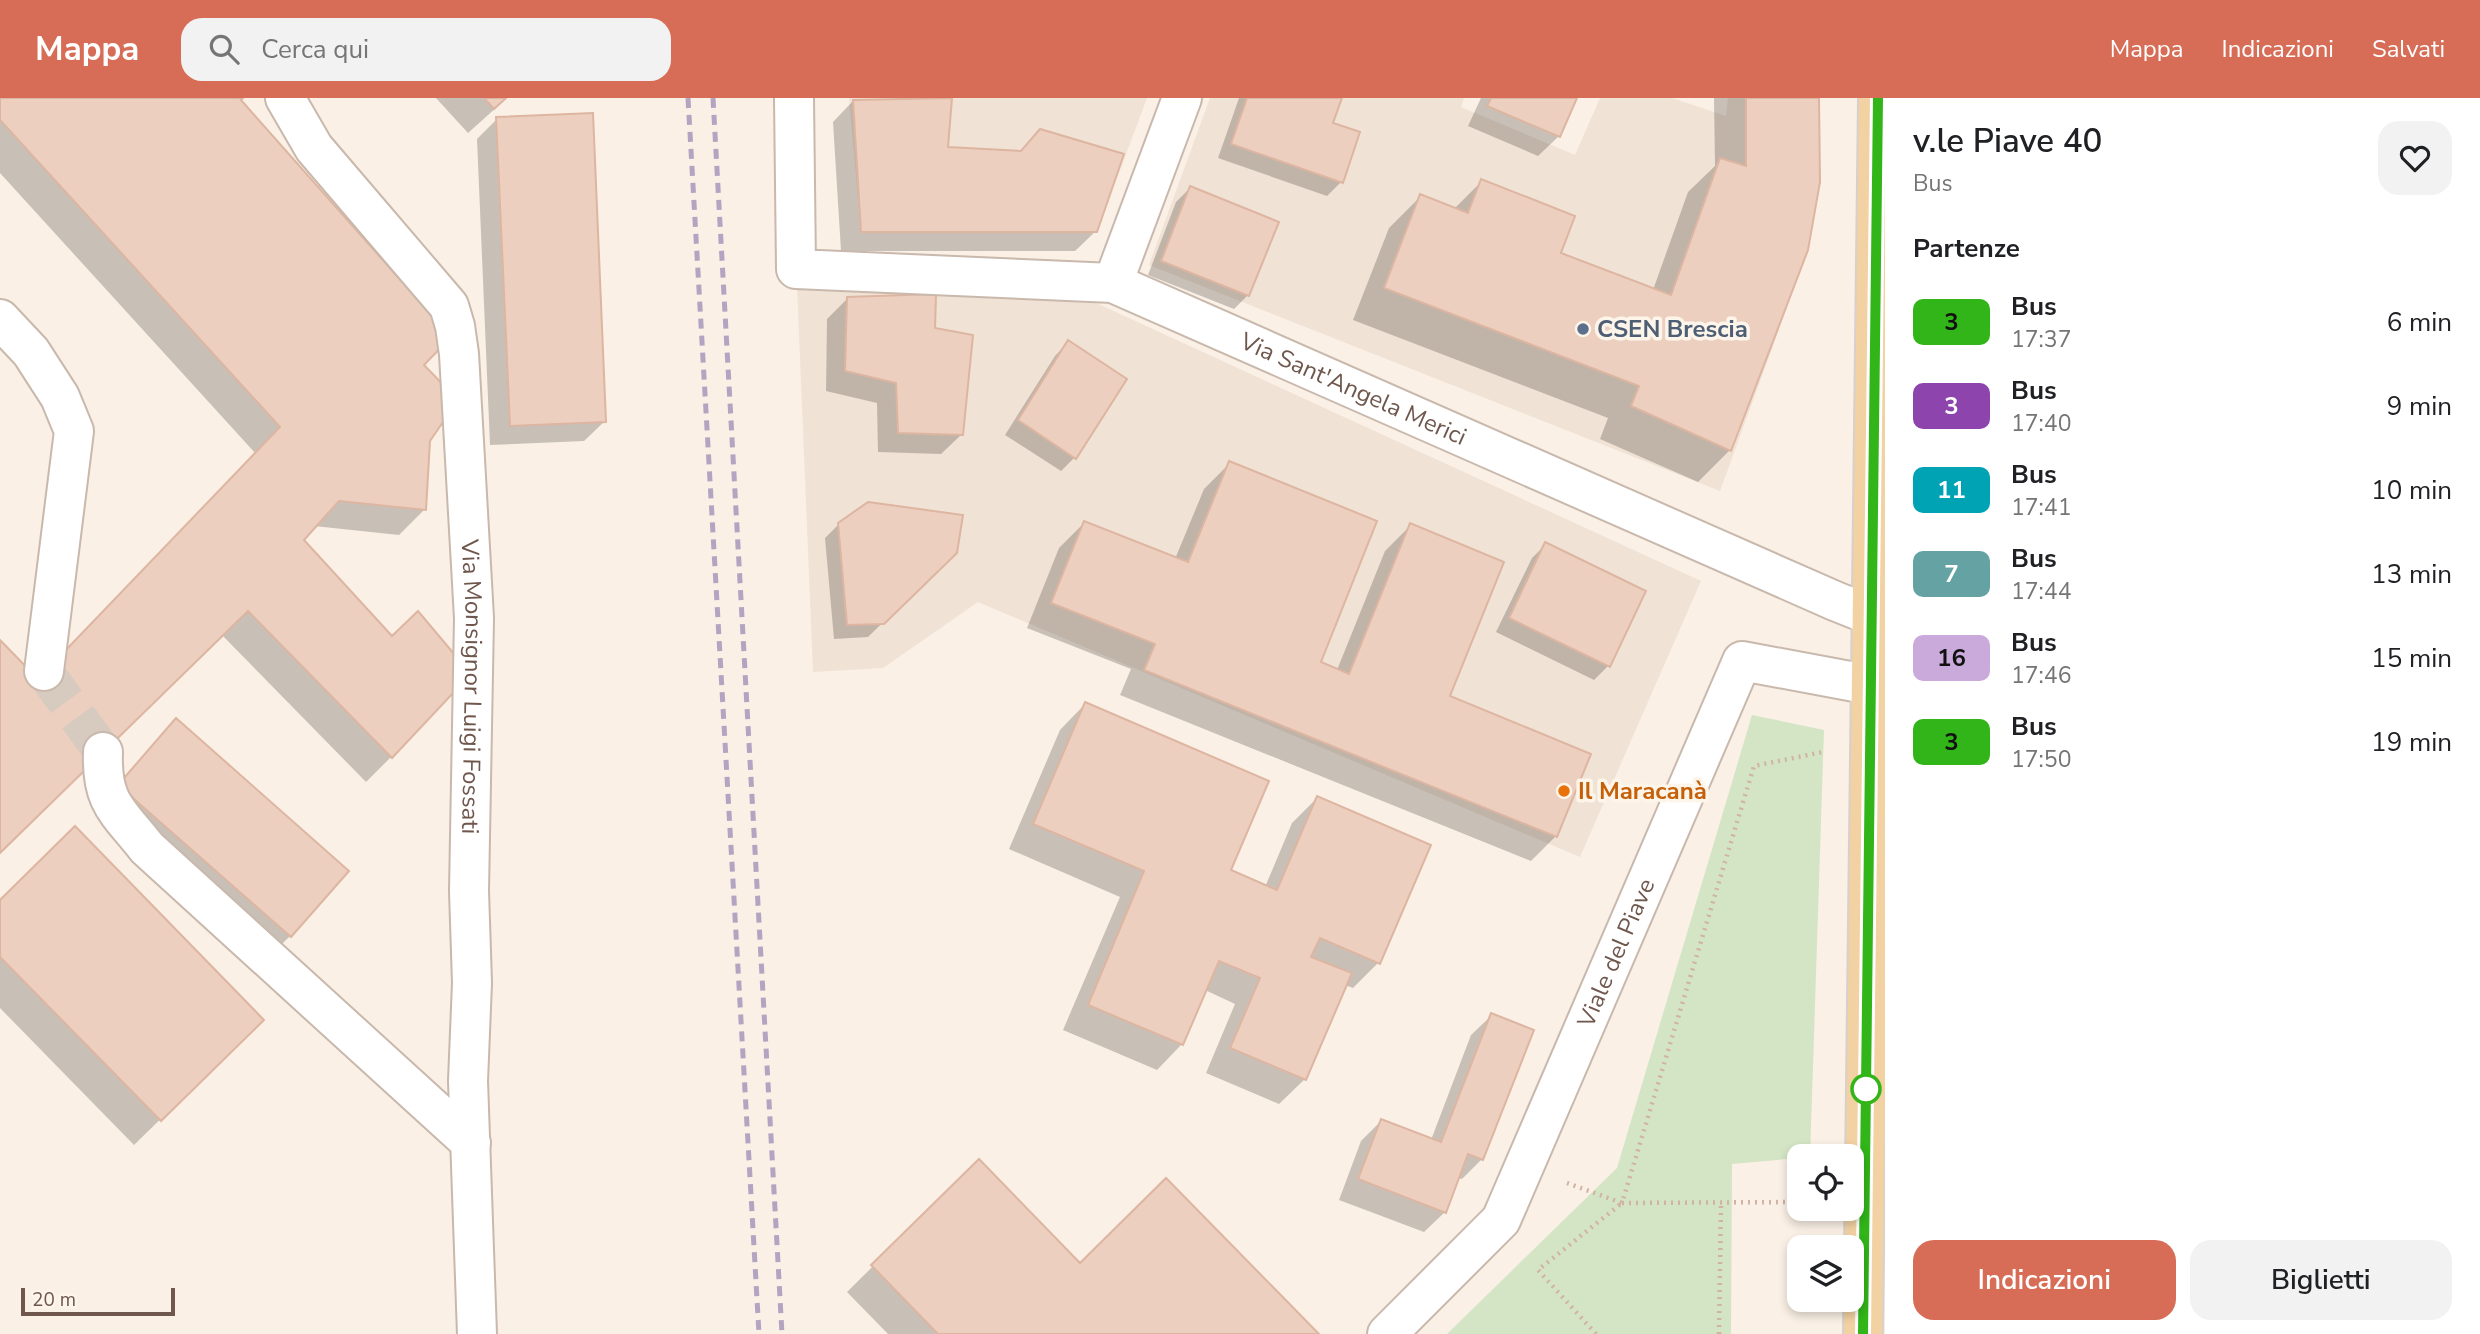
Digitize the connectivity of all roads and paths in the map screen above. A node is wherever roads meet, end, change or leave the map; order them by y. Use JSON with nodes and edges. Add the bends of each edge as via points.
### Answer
{"nodes":[{"id":1,"x":285,"y":98,"type":"edge"},
{"id":2,"x":794,"y":98,"type":"edge"},
{"id":3,"x":1182,"y":98,"type":"edge"},
{"id":4,"x":1878,"y":98,"type":"edge"},
{"id":5,"x":1113,"y":282,"type":"junction"},
{"id":6,"x":0,"y":319,"type":"edge"},
{"id":7,"x":1878,"y":619,"type":"edge"},
{"id":8,"x":44,"y":671,"type":"tunnel mouth"},
{"id":9,"x":1871,"y":685,"type":"junction"},
{"id":10,"x":1831,"y":751,"type":"dead end"},
{"id":11,"x":103,"y":752,"type":"tunnel mouth"},
{"id":12,"x":471,"y":1143,"type":"junction"},
{"id":13,"x":1787,"y":1202,"type":"edge"},
{"id":14,"x":1622,"y":1203,"type":"junction"},
{"id":15,"x":1721,"y":1203,"type":"junction"},
{"id":16,"x":477,"y":1334,"type":"edge"},
{"id":17,"x":1387,"y":1334,"type":"edge"},
{"id":18,"x":1596,"y":1334,"type":"edge"},
{"id":19,"x":1719,"y":1334,"type":"edge"},
{"id":20,"x":1863,"y":1334,"type":"edge"}],
"edges":[{"from":1,"to":12,"type":"street","name":"Via Monsignor Luigi Fossati","via":[[314,148],[449,306],[455,326],[474,618]]},
{"from":2,"to":5,"type":"street","name":"Via Sant'Angela Merici","via":[[796,269]]},
{"from":3,"to":5,"type":"street"},
{"from":4,"to":7,"type":"main road"},
{"from":5,"to":7,"type":"street","name":"Via Sant'Angela Merici"},
{"from":6,"to":8,"type":"street","via":[[31,352],[60,397],[74,431]]},
{"from":7,"to":9,"type":"main road"},
{"from":9,"to":17,"type":"street","name":"Viale del Piave","via":[[1742,661],[1501,1220]]},
{"from":9,"to":20,"type":"main road"},
{"from":10,"to":14,"type":"path","via":[[1754,766]]},
{"from":11,"to":12,"type":"street","via":[[108,799],[147,848]]},
{"from":12,"to":16,"type":"street","name":"Via Monsignor Luigi Fossati"},
{"from":13,"to":15,"type":"path"},
{"from":14,"to":15,"type":"path"},
{"from":14,"to":18,"type":"path","via":[[1538,1270]]},
{"from":15,"to":19,"type":"path"}]}
